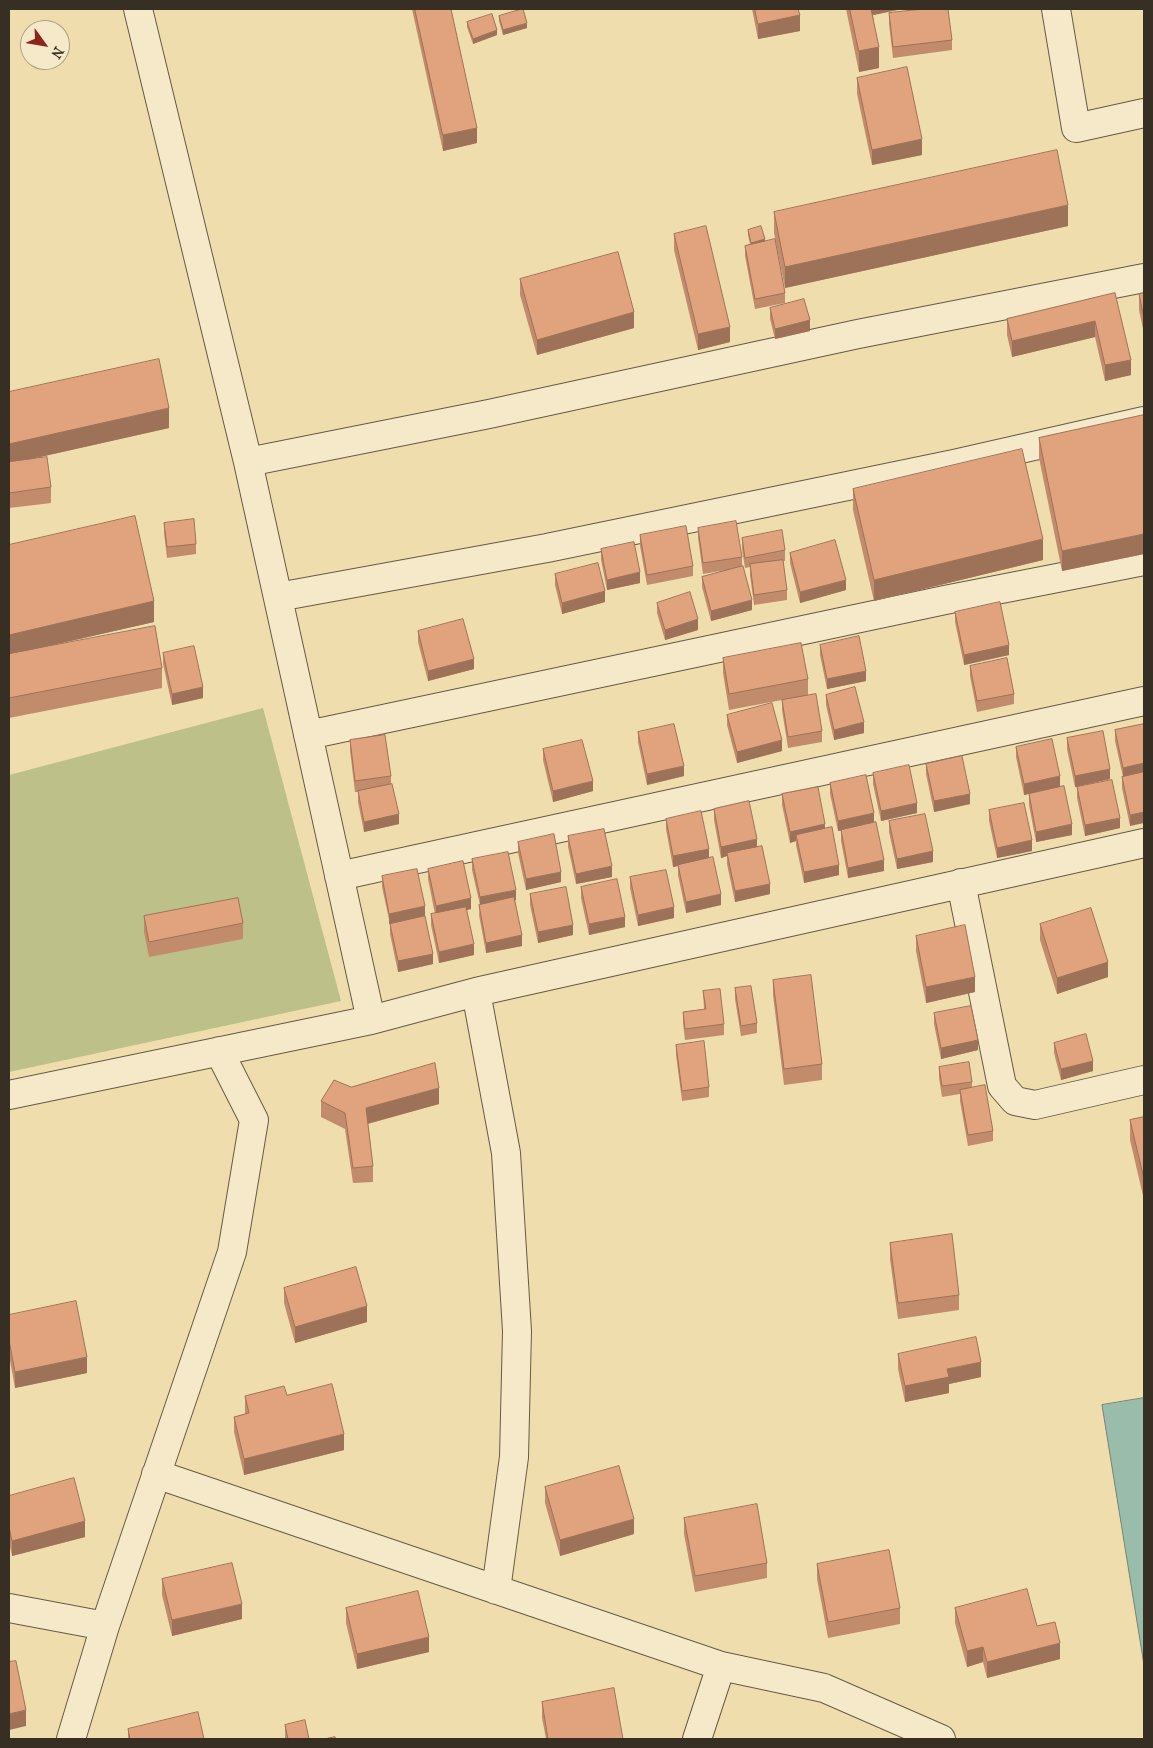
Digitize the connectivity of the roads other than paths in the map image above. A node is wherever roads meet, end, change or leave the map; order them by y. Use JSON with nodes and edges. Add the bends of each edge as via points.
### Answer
{"nodes":[{"id":1,"x":138,"y":9,"type":"edge"},
{"id":2,"x":1056,"y":9,"type":"edge"},
{"id":3,"x":1144,"y":113,"type":"edge"},
{"id":4,"x":1144,"y":278,"type":"edge"},
{"id":5,"x":1144,"y":421,"type":"edge"},
{"id":6,"x":248,"y":462,"type":"junction"},
{"id":7,"x":1144,"y":561,"type":"edge"},
{"id":8,"x":278,"y":597,"type":"junction"},
{"id":9,"x":1144,"y":701,"type":"edge"},
{"id":10,"x":308,"y":735,"type":"junction"},
{"id":11,"x":1144,"y":843,"type":"edge"},
{"id":12,"x":339,"y":876,"type":"junction"},
{"id":13,"x":961,"y":883,"type":"junction"},
{"id":14,"x":476,"y":992,"type":"junction"},
{"id":15,"x":371,"y":1020,"type":"junction"},
{"id":16,"x":219,"y":1051,"type":"junction"},
{"id":17,"x":1144,"y":1080,"type":"edge"},
{"id":18,"x":9,"y":1095,"type":"edge"},
{"id":19,"x":156,"y":1474,"type":"junction"},
{"id":20,"x":496,"y":1590,"type":"junction"},
{"id":21,"x":9,"y":1608,"type":"edge"},
{"id":22,"x":105,"y":1626,"type":"junction"},
{"id":23,"x":721,"y":1666,"type":"junction"},
{"id":24,"x":70,"y":1739,"type":"edge"},
{"id":25,"x":697,"y":1739,"type":"edge"},
{"id":26,"x":941,"y":1739,"type":"edge"}],
"edges":[{"from":1,"to":6,"type":"street"},
{"from":2,"to":3,"type":"street","via":[[1076,128]]},
{"from":4,"to":6,"type":"street","via":[[858,334],[489,414]]},
{"from":5,"to":8,"type":"street","via":[[954,464],[547,548]]},
{"from":6,"to":8,"type":"street"},
{"from":7,"to":10,"type":"street","via":[[867,616]]},
{"from":8,"to":10,"type":"street"},
{"from":9,"to":12,"type":"street"},
{"from":10,"to":12,"type":"street"},
{"from":11,"to":13,"type":"street"},
{"from":12,"to":15,"type":"street"},
{"from":13,"to":14,"type":"street"},
{"from":13,"to":17,"type":"street","via":[[1002,1086],[1015,1101],[1035,1105]]},
{"from":14,"to":15,"type":"street"},
{"from":14,"to":20,"type":"street","via":[[506,1153],[517,1331],[514,1457]]},
{"from":15,"to":16,"type":"street"},
{"from":16,"to":18,"type":"street"},
{"from":16,"to":19,"type":"street","via":[[254,1120],[232,1252]]},
{"from":19,"to":20,"type":"street"},
{"from":19,"to":22,"type":"street"},
{"from":20,"to":23,"type":"street"},
{"from":21,"to":22,"type":"street"},
{"from":22,"to":24,"type":"street"},
{"from":23,"to":25,"type":"street"},
{"from":23,"to":26,"type":"street","via":[[824,1688]]}]}
